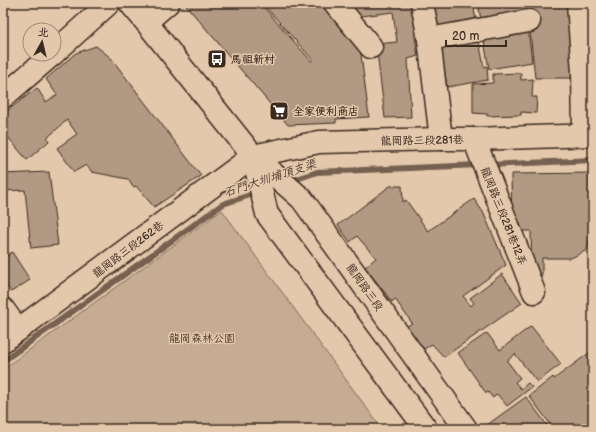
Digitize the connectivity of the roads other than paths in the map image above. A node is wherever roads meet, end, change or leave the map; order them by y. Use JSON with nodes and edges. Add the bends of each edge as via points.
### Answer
{"nodes":[{"id":1,"x":109,"y":3,"type":"edge"},
{"id":2,"x":130,"y":3,"type":"edge"},
{"id":3,"x":168,"y":3,"type":"edge"},
{"id":4,"x":335,"y":3,"type":"edge"},
{"id":5,"x":422,"y":3,"type":"edge"},
{"id":6,"x":578,"y":3,"type":"edge"},
{"id":7,"x":529,"y":21,"type":"dead end"},
{"id":8,"x":146,"y":22,"type":"junction"},
{"id":9,"x":429,"y":39,"type":"junction"},
{"id":10,"x":62,"y":45,"type":"edge"},
{"id":11,"x":371,"y":47,"type":"dead end"},
{"id":12,"x":43,"y":62,"type":"edge"},
{"id":13,"x":3,"y":97,"type":"edge"},
{"id":14,"x":589,"y":135,"type":"edge"},
{"id":15,"x":441,"y":139,"type":"junction"},
{"id":16,"x":474,"y":139,"type":"junction"},
{"id":17,"x":253,"y":156,"type":"junction"},
{"id":18,"x":534,"y":292,"type":"dead end"},
{"id":19,"x":3,"y":309,"type":"edge"},
{"id":20,"x":10,"y":336,"type":"edge"},
{"id":21,"x":426,"y":429,"type":"edge"},
{"id":22,"x":466,"y":429,"type":"edge"}],
"edges":[{"from":1,"to":10,"type":"main road"},
{"from":2,"to":8,"type":"main road","name":"龍岡路三段"},
{"from":3,"to":8,"type":"main road"},
{"from":4,"to":11,"type":"main road"},
{"from":5,"to":9,"type":"main road"},
{"from":6,"to":14,"type":"main road"},
{"from":7,"to":9,"type":"main road"},
{"from":8,"to":17,"type":"main road","name":"龍岡路三段"},
{"from":9,"to":15,"type":"main road"},
{"from":12,"to":13,"type":"main road"},
{"from":14,"to":16,"type":"main road","name":"龍岡路三段281巷"},
{"from":15,"to":16,"type":"main road","name":"龍岡路三段281巷"},
{"from":15,"to":17,"type":"main road","name":"龍岡路三段281巷","via":[[319,142]]},
{"from":16,"to":18,"type":"main road","name":"龍岡路三段281巷12弄"},
{"from":17,"to":20,"type":"main road","name":"龍岡路三段262巷"},
{"from":17,"to":21,"type":"main road","name":"龍岡路三段","via":[[267,214]]},
{"from":17,"to":22,"type":"main road","name":"龍岡路三段","via":[[302,199]]},
{"from":19,"to":20,"type":"main road"}]}
